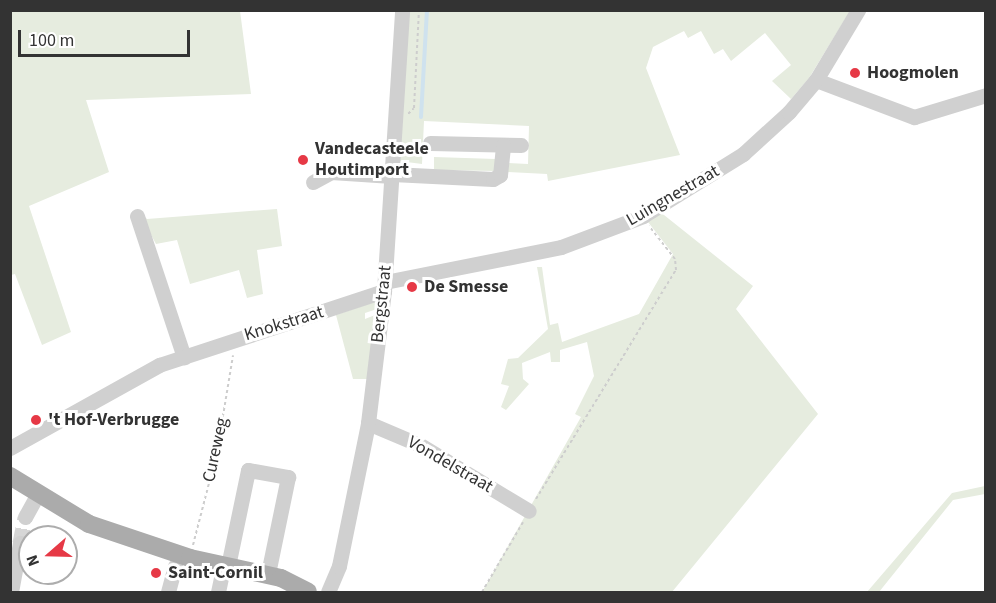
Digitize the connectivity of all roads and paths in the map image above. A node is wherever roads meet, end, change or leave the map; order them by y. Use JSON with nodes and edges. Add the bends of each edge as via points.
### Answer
{"nodes":[{"id":1,"x":402,"y":10,"type":"edge"},
{"id":2,"x":419,"y":10,"type":"edge"},
{"id":3,"x":858,"y":10,"type":"edge"},
{"id":4,"x":816,"y":80,"type":"junction"},
{"id":5,"x":986,"y":95,"type":"edge"},
{"id":6,"x":395,"y":127,"type":"junction"},
{"id":7,"x":430,"y":143,"type":"dead end"},
{"id":8,"x":503,"y":145,"type":"junction"},
{"id":9,"x":521,"y":146,"type":"dead end"},
{"id":10,"x":392,"y":175,"type":"junction"},
{"id":11,"x":313,"y":183,"type":"dead end"},
{"id":12,"x":137,"y":216,"type":"dead end"},
{"id":13,"x":643,"y":216,"type":"junction"},
{"id":14,"x":385,"y":287,"type":"junction"},
{"id":15,"x":233,"y":340,"type":"junction"},
{"id":16,"x":184,"y":357,"type":"junction"},
{"id":17,"x":368,"y":423,"type":"junction"},
{"id":18,"x":10,"y":448,"type":"edge"},
{"id":19,"x":10,"y":476,"type":"edge"},
{"id":20,"x":38,"y":494,"type":"junction"},
{"id":21,"x":530,"y":511,"type":"junction"},
{"id":22,"x":25,"y":517,"type":"tunnel mouth"},
{"id":23,"x":18,"y":555,"type":"tunnel mouth"},
{"id":24,"x":178,"y":571,"type":"edge"},
{"id":25,"x":222,"y":579,"type":"edge"},
{"id":26,"x":275,"y":582,"type":"edge"},
{"id":27,"x":12,"y":592,"type":"edge"},
{"id":28,"x":168,"y":592,"type":"edge"},
{"id":29,"x":308,"y":592,"type":"edge"},
{"id":30,"x":328,"y":592,"type":"edge"},
{"id":31,"x":482,"y":592,"type":"edge"}],
"edges":[{"from":1,"to":6,"type":"street","name":"Bergstraat"},
{"from":2,"to":6,"type":"path","via":[[414,108]]},
{"from":3,"to":4,"type":"street","name":"Luingnestraat"},
{"from":4,"to":5,"type":"street","via":[[914,117]]},
{"from":4,"to":13,"type":"street","name":"Luingnestraat","via":[[789,112],[743,154]]},
{"from":6,"to":10,"type":"street","name":"Bergstraat"},
{"from":7,"to":8,"type":"street"},
{"from":8,"to":9,"type":"street"},
{"from":8,"to":10,"type":"street","via":[[500,175],[493,179]]},
{"from":10,"to":11,"type":"street","via":[[332,172]]},
{"from":10,"to":14,"type":"street","name":"Bergstraat"},
{"from":12,"to":16,"type":"street"},
{"from":13,"to":14,"type":"street","name":"Luingnestraat","via":[[561,247]]},
{"from":13,"to":21,"type":"path","via":[[675,259],[676,270],[642,329],[597,393]]},
{"from":14,"to":15,"type":"street","name":"Knokstraat"},
{"from":14,"to":17,"type":"street","name":"Bergstraat"},
{"from":15,"to":16,"type":"street","name":"Knokstraat"},
{"from":15,"to":24,"type":"path","name":"Cureweg","via":[[218,452]]},
{"from":16,"to":18,"type":"street","name":"Knokstraat","via":[[159,365]]},
{"from":17,"to":21,"type":"street","name":"Vondelstraat","via":[[420,445]]},
{"from":17,"to":30,"type":"street","name":"Bergstraat","via":[[339,566]]},
{"from":19,"to":20,"type":"main road"},
{"from":20,"to":22,"type":"street"},
{"from":20,"to":24,"type":"main road"},
{"from":21,"to":31,"type":"path"},
{"from":23,"to":27,"type":"street"},
{"from":24,"to":25,"type":"main road"},
{"from":24,"to":28,"type":"street"},
{"from":25,"to":26,"type":"main road"},
{"from":25,"to":26,"type":"street","via":[[248,470],[288,477]]},
{"from":26,"to":29,"type":"main road"}]}
